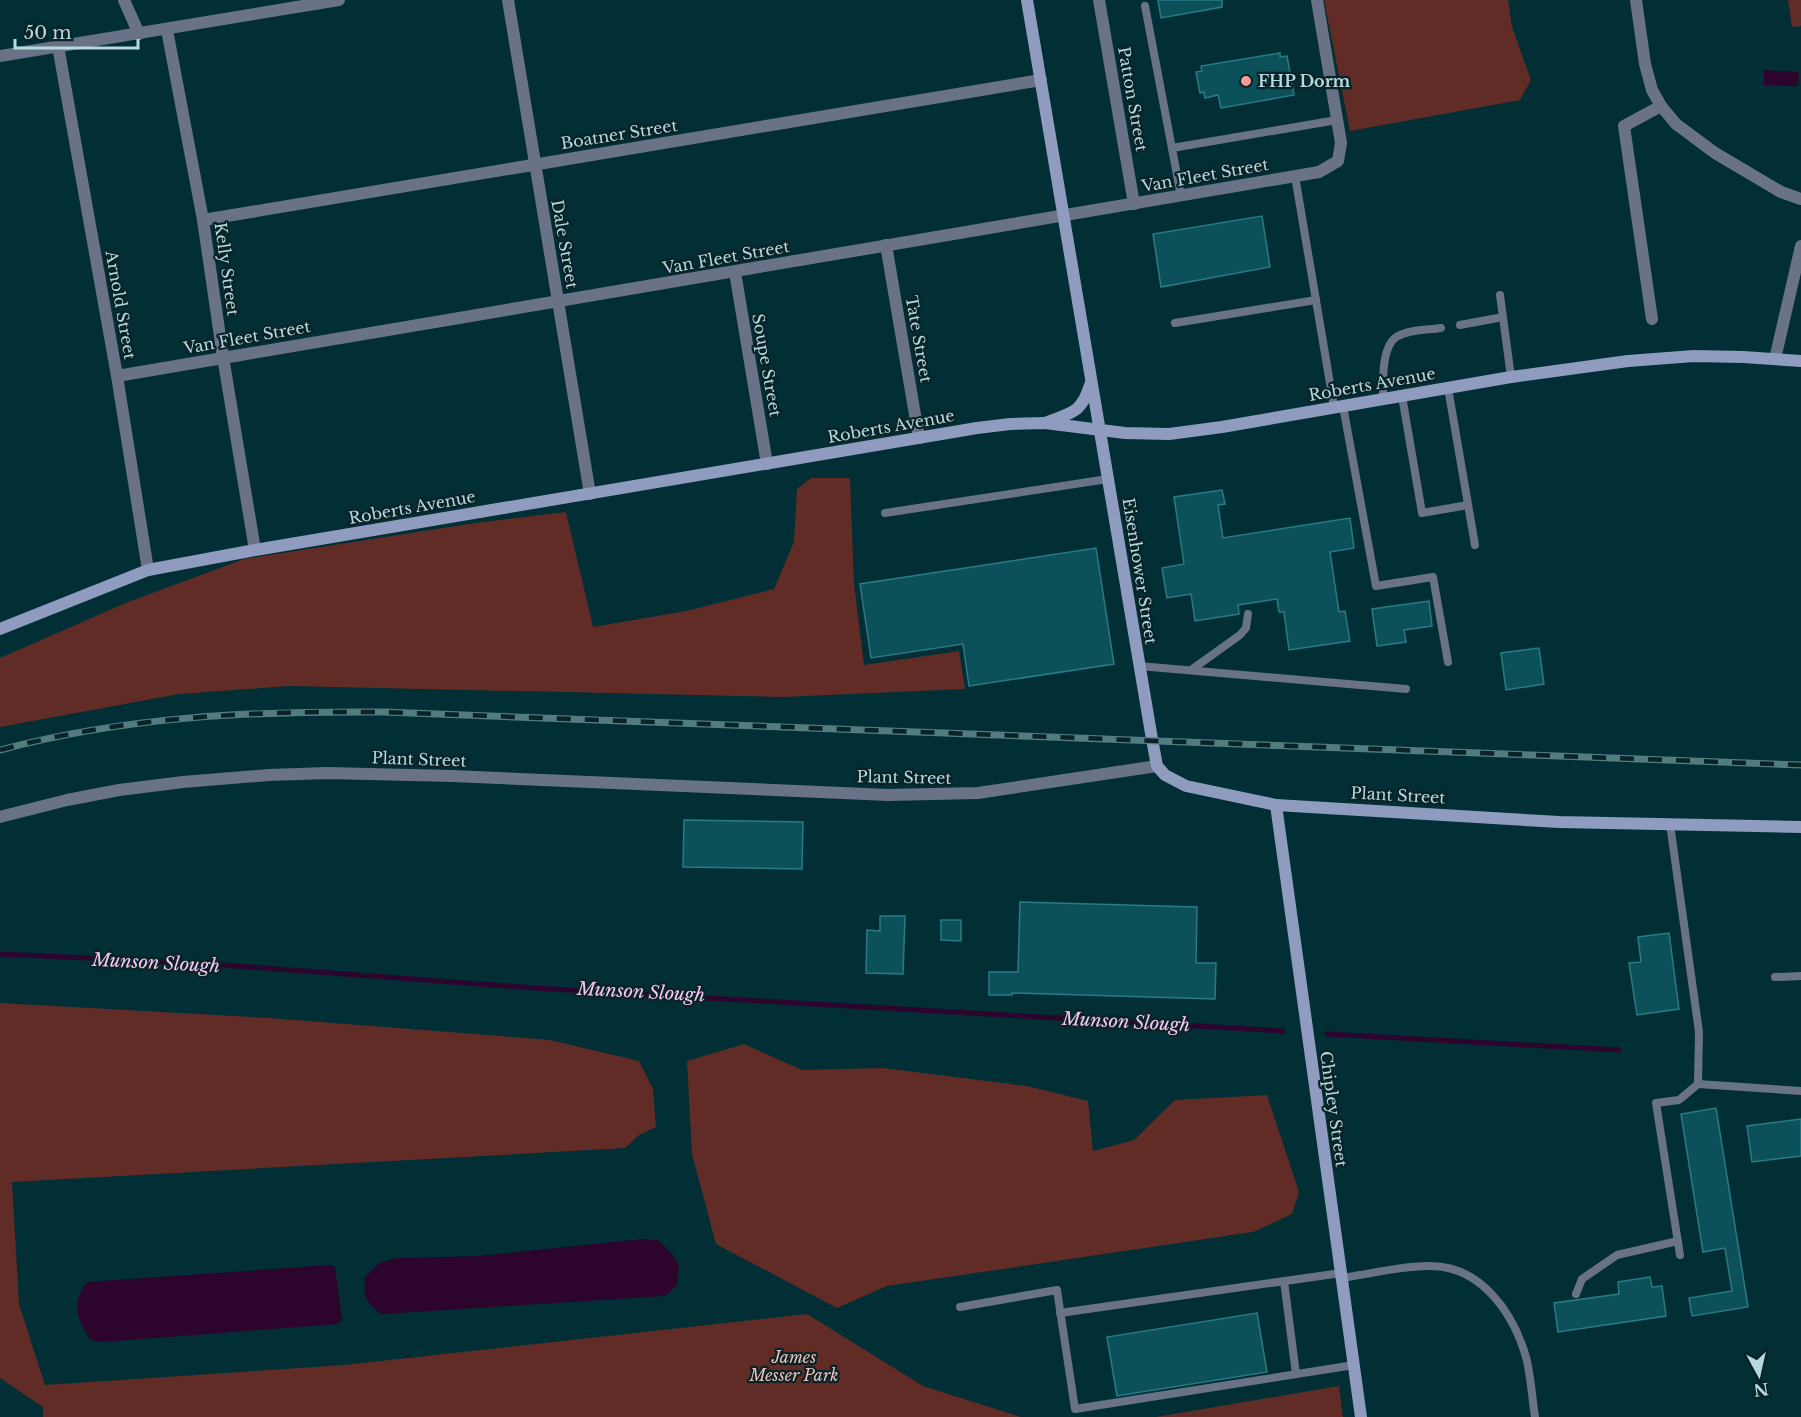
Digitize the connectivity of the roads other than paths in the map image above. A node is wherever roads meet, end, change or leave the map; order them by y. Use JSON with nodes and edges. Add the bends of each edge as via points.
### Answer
{"nodes":[{"id":1,"x":124,"y":0,"type":"edge"},
{"id":2,"x":339,"y":0,"type":"edge"},
{"id":3,"x":508,"y":0,"type":"edge"},
{"id":4,"x":1027,"y":0,"type":"edge"},
{"id":5,"x":1100,"y":0,"type":"edge"},
{"id":6,"x":1317,"y":0,"type":"edge"},
{"id":7,"x":1636,"y":0,"type":"edge"},
{"id":8,"x":1145,"y":6,"type":"dead end"},
{"id":9,"x":167,"y":30,"type":"junction"},
{"id":10,"x":139,"y":34,"type":"junction"},
{"id":11,"x":58,"y":46,"type":"junction"},
{"id":12,"x":0,"y":56,"type":"edge"},
{"id":13,"x":1041,"y":80,"type":"junction"},
{"id":14,"x":1661,"y":106,"type":"junction"},
{"id":15,"x":1337,"y":120,"type":"junction"},
{"id":16,"x":1172,"y":148,"type":"junction"},
{"id":17,"x":535,"y":165,"type":"junction"},
{"id":18,"x":1295,"y":176,"type":"junction"},
{"id":19,"x":1180,"y":196,"type":"junction"},
{"id":20,"x":1801,"y":199,"type":"edge"},
{"id":21,"x":1134,"y":204,"type":"junction"},
{"id":22,"x":1063,"y":215,"type":"junction"},
{"id":23,"x":203,"y":220,"type":"junction"},
{"id":24,"x":886,"y":245,"type":"junction"},
{"id":25,"x":1801,"y":246,"type":"edge"},
{"id":26,"x":735,"y":272,"type":"junction"},
{"id":27,"x":1500,"y":295,"type":"dead end"},
{"id":28,"x":1316,"y":300,"type":"junction"},
{"id":29,"x":558,"y":302,"type":"junction"},
{"id":30,"x":1503,"y":317,"type":"junction"},
{"id":31,"x":1652,"y":320,"type":"dead end"},
{"id":32,"x":1175,"y":323,"type":"dead end"},
{"id":33,"x":1460,"y":326,"type":"dead end"},
{"id":34,"x":1441,"y":328,"type":"dead end"},
{"id":35,"x":223,"y":357,"type":"junction"},
{"id":36,"x":1775,"y":359,"type":"junction"},
{"id":37,"x":1801,"y":361,"type":"edge"},
{"id":38,"x":117,"y":376,"type":"junction"},
{"id":39,"x":1511,"y":377,"type":"junction"},
{"id":40,"x":1092,"y":381,"type":"junction"},
{"id":41,"x":1448,"y":388,"type":"junction"},
{"id":42,"x":1402,"y":396,"type":"junction"},
{"id":43,"x":1383,"y":399,"type":"junction"},
{"id":44,"x":1339,"y":407,"type":"junction"},
{"id":45,"x":1045,"y":423,"type":"junction"},
{"id":46,"x":1100,"y":430,"type":"junction"},
{"id":47,"x":920,"y":438,"type":"junction"},
{"id":48,"x":767,"y":464,"type":"junction"},
{"id":49,"x":1108,"y":479,"type":"junction"},
{"id":50,"x":591,"y":494,"type":"junction"},
{"id":51,"x":1468,"y":505,"type":"junction"},
{"id":52,"x":885,"y":513,"type":"dead end"},
{"id":53,"x":1475,"y":545,"type":"dead end"},
{"id":54,"x":255,"y":550,"type":"junction"},
{"id":55,"x":148,"y":570,"type":"junction"},
{"id":56,"x":1248,"y":614,"type":"dead end"},
{"id":57,"x":0,"y":629,"type":"edge"},
{"id":58,"x":1448,"y":662,"type":"dead end"},
{"id":59,"x":1139,"y":666,"type":"junction"},
{"id":60,"x":1191,"y":670,"type":"junction"},
{"id":61,"x":1406,"y":688,"type":"dead end"},
{"id":62,"x":1157,"y":766,"type":"junction"},
{"id":63,"x":1276,"y":805,"type":"junction"},
{"id":64,"x":0,"y":817,"type":"edge"},
{"id":65,"x":1670,"y":824,"type":"junction"},
{"id":66,"x":1801,"y":827,"type":"edge"},
{"id":67,"x":1801,"y":976,"type":"edge"},
{"id":68,"x":1775,"y":977,"type":"dead end"},
{"id":69,"x":1698,"y":1084,"type":"junction"},
{"id":70,"x":1801,"y":1091,"type":"edge"},
{"id":71,"x":1677,"y":1240,"type":"junction"},
{"id":72,"x":1680,"y":1255,"type":"dead end"},
{"id":73,"x":1341,"y":1275,"type":"junction"},
{"id":74,"x":1284,"y":1281,"type":"junction"},
{"id":75,"x":1575,"y":1294,"type":"dead end"},
{"id":76,"x":960,"y":1307,"type":"dead end"},
{"id":77,"x":1060,"y":1313,"type":"junction"},
{"id":78,"x":1354,"y":1365,"type":"junction"},
{"id":79,"x":1296,"y":1374,"type":"junction"},
{"id":80,"x":1361,"y":1417,"type":"edge"},
{"id":81,"x":1535,"y":1417,"type":"edge"}],
"edges":[{"from":1,"to":10,"type":"street"},
{"from":2,"to":9,"type":"street"},
{"from":3,"to":17,"type":"street","name":"Dale Street"},
{"from":4,"to":13,"type":"street","name":"Eisenhower Street"},
{"from":5,"to":21,"type":"street","name":"Patton Street"},
{"from":6,"to":15,"type":"street"},
{"from":7,"to":14,"type":"street","via":[[1645,64]]},
{"from":8,"to":16,"type":"lane"},
{"from":9,"to":10,"type":"street"},
{"from":9,"to":23,"type":"street","name":"Kelly Street"},
{"from":10,"to":11,"type":"street"},
{"from":11,"to":12,"type":"street"},
{"from":11,"to":38,"type":"street","name":"Arnold Street"},
{"from":13,"to":17,"type":"street","name":"Boatner Street"},
{"from":13,"to":22,"type":"street","name":"Eisenhower Street"},
{"from":14,"to":20,"type":"street","via":[[1676,124],[1716,153],[1781,192]]},
{"from":14,"to":31,"type":"street","via":[[1624,126]]},
{"from":15,"to":16,"type":"lane"},
{"from":15,"to":18,"type":"street","name":"Van Fleet Street","via":[[1341,143],[1338,161],[1320,172]]},
{"from":16,"to":19,"type":"lane"},
{"from":17,"to":23,"type":"street","name":"Boatner Street"},
{"from":17,"to":29,"type":"street","name":"Dale Street"},
{"from":18,"to":19,"type":"street","name":"Van Fleet Street"},
{"from":18,"to":28,"type":"lane"},
{"from":19,"to":21,"type":"street","name":"Van Fleet Street"},
{"from":21,"to":22,"type":"street","name":"Van Fleet Street"},
{"from":22,"to":24,"type":"street","name":"Van Fleet Street"},
{"from":22,"to":40,"type":"street","name":"Eisenhower Street"},
{"from":23,"to":35,"type":"street","name":"Kelly Street"},
{"from":24,"to":26,"type":"street","name":"Van Fleet Street"},
{"from":24,"to":47,"type":"street","name":"Tate Street"},
{"from":25,"to":36,"type":"street"},
{"from":26,"to":29,"type":"street","name":"Van Fleet Street"},
{"from":26,"to":48,"type":"street","name":"Soupe Street"},
{"from":27,"to":30,"type":"lane"},
{"from":28,"to":32,"type":"lane"},
{"from":28,"to":44,"type":"lane"},
{"from":29,"to":35,"type":"street","name":"Van Fleet Street"},
{"from":29,"to":50,"type":"street","name":"Dale Street"},
{"from":30,"to":33,"type":"lane"},
{"from":30,"to":39,"type":"lane"},
{"from":34,"to":43,"type":"lane","via":[[1397,336],[1386,356]]},
{"from":35,"to":38,"type":"street","name":"Van Fleet Street"},
{"from":35,"to":54,"type":"street","name":"Kelly Street"},
{"from":36,"to":37,"type":"street","name":"Roberts Avenue"},
{"from":36,"to":39,"type":"street","name":"Roberts Avenue","via":[[1694,356]]},
{"from":38,"to":55,"type":"street","name":"Arnold Street"},
{"from":39,"to":41,"type":"street","name":"Roberts Avenue"},
{"from":40,"to":45,"type":"street","via":[[1081,408]]},
{"from":40,"to":46,"type":"street","name":"Eisenhower Street"},
{"from":41,"to":42,"type":"street","name":"Roberts Avenue"},
{"from":41,"to":51,"type":"lane"},
{"from":42,"to":43,"type":"street","name":"Roberts Avenue"},
{"from":42,"to":51,"type":"lane","via":[[1422,513]]},
{"from":43,"to":44,"type":"street","name":"Roberts Avenue"},
{"from":44,"to":46,"type":"street","name":"Roberts Avenue","via":[[1169,434]]},
{"from":44,"to":58,"type":"lane","via":[[1376,586],[1434,577]]},
{"from":45,"to":46,"type":"street","name":"Roberts Avenue"},
{"from":45,"to":47,"type":"street","name":"Roberts Avenue","via":[[1010,424]]},
{"from":46,"to":49,"type":"street","name":"Eisenhower Street"},
{"from":47,"to":48,"type":"street","name":"Roberts Avenue"},
{"from":48,"to":50,"type":"street","name":"Roberts Avenue"},
{"from":49,"to":52,"type":"lane"},
{"from":49,"to":59,"type":"street","name":"Eisenhower Street"},
{"from":50,"to":54,"type":"street","name":"Roberts Avenue"},
{"from":51,"to":53,"type":"lane"},
{"from":54,"to":55,"type":"street","name":"Roberts Avenue"},
{"from":55,"to":57,"type":"street","name":"Roberts Avenue"},
{"from":56,"to":60,"type":"lane","via":[[1246,628],[1240,635]]},
{"from":59,"to":60,"type":"lane"},
{"from":59,"to":62,"type":"street","name":"Eisenhower Street"},
{"from":60,"to":61,"type":"lane"},
{"from":62,"to":63,"type":"street","name":"Plant Street","via":[[1186,786]]},
{"from":62,"to":64,"type":"street","name":"Plant Street","via":[[952,795],[452,776],[269,775],[119,790]]},
{"from":63,"to":65,"type":"street","name":"Plant Street","via":[[1559,822]]},
{"from":63,"to":73,"type":"street","name":"Chipley Street"},
{"from":65,"to":66,"type":"street","name":"Plant Street"},
{"from":65,"to":69,"type":"lane","via":[[1700,1032]]},
{"from":67,"to":68,"type":"lane"},
{"from":69,"to":70,"type":"lane"},
{"from":69,"to":71,"type":"lane","via":[[1679,1100],[1656,1103]]},
{"from":71,"to":72,"type":"lane"},
{"from":71,"to":75,"type":"lane","via":[[1617,1255],[1581,1279]]},
{"from":73,"to":74,"type":"lane"},
{"from":73,"to":78,"type":"street","name":"Chipley Street"},
{"from":73,"to":81,"type":"lane","via":[[1430,1266],[1455,1269],[1473,1278],[1491,1292],[1518,1335]]},
{"from":74,"to":77,"type":"lane"},
{"from":74,"to":79,"type":"lane"},
{"from":76,"to":77,"type":"lane","via":[[1057,1290]]},
{"from":77,"to":79,"type":"lane","via":[[1075,1408]]},
{"from":78,"to":79,"type":"lane"},
{"from":78,"to":80,"type":"street","name":"Chipley Street"}]}
